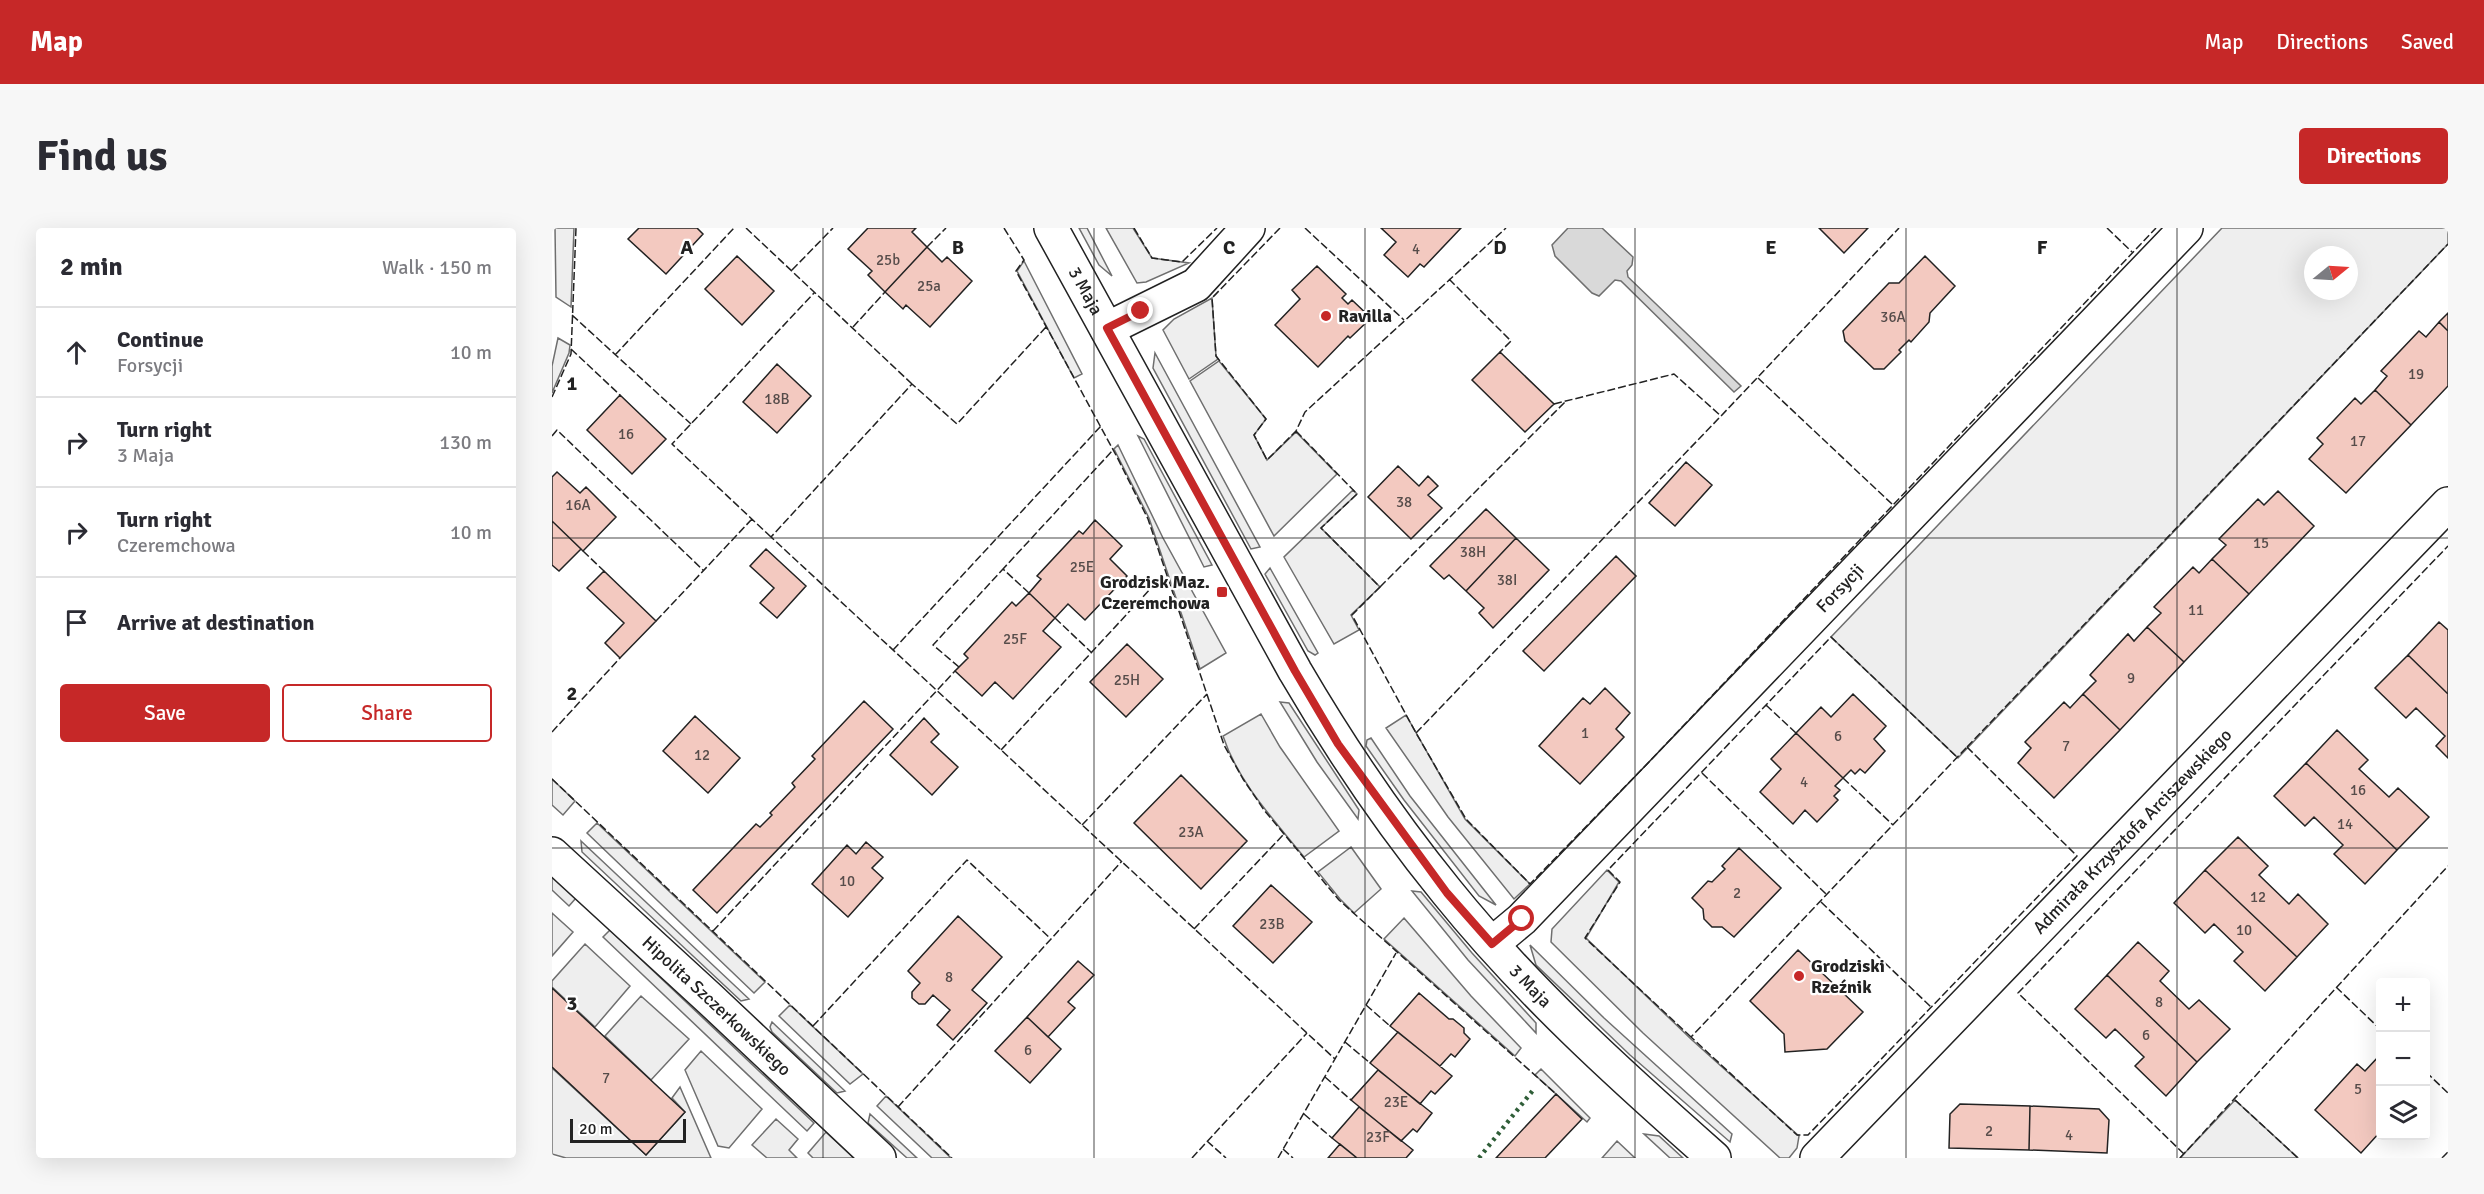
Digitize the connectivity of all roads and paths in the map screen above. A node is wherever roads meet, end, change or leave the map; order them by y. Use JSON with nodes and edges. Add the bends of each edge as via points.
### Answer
{"nodes":[{"id":1,"x":1051,"y":228,"type":"edge"},
{"id":2,"x":1248,"y":228,"type":"edge"},
{"id":3,"x":2186,"y":228,"type":"edge"},
{"id":4,"x":1107,"y":328,"type":"junction"},
{"id":5,"x":2448,"y":504,"type":"edge"},
{"id":6,"x":552,"y":854,"type":"edge"},
{"id":7,"x":1492,"y":944,"type":"junction"},
{"id":8,"x":879,"y":1158,"type":"edge"},
{"id":9,"x":1714,"y":1158,"type":"edge"},
{"id":10,"x":1817,"y":1158,"type":"edge"}],
"edges":[{"from":1,"to":4,"type":"street","name":"3 Maja"},
{"from":2,"to":4,"type":"street","via":[[1196,285]]},
{"from":3,"to":7,"type":"street","name":"Forsycji","via":[[1522,919]]},
{"from":4,"to":7,"type":"street","name":"3 Maja","via":[[1338,744],[1447,893]]},
{"from":5,"to":10,"type":"street","name":"Admirała Krzysztofa Arciszewskiego"},
{"from":6,"to":8,"type":"street","name":"Hipolita Szczerkowskiego"},
{"from":7,"to":9,"type":"street","name":"3 Maja","via":[[1564,1020]]}]}
